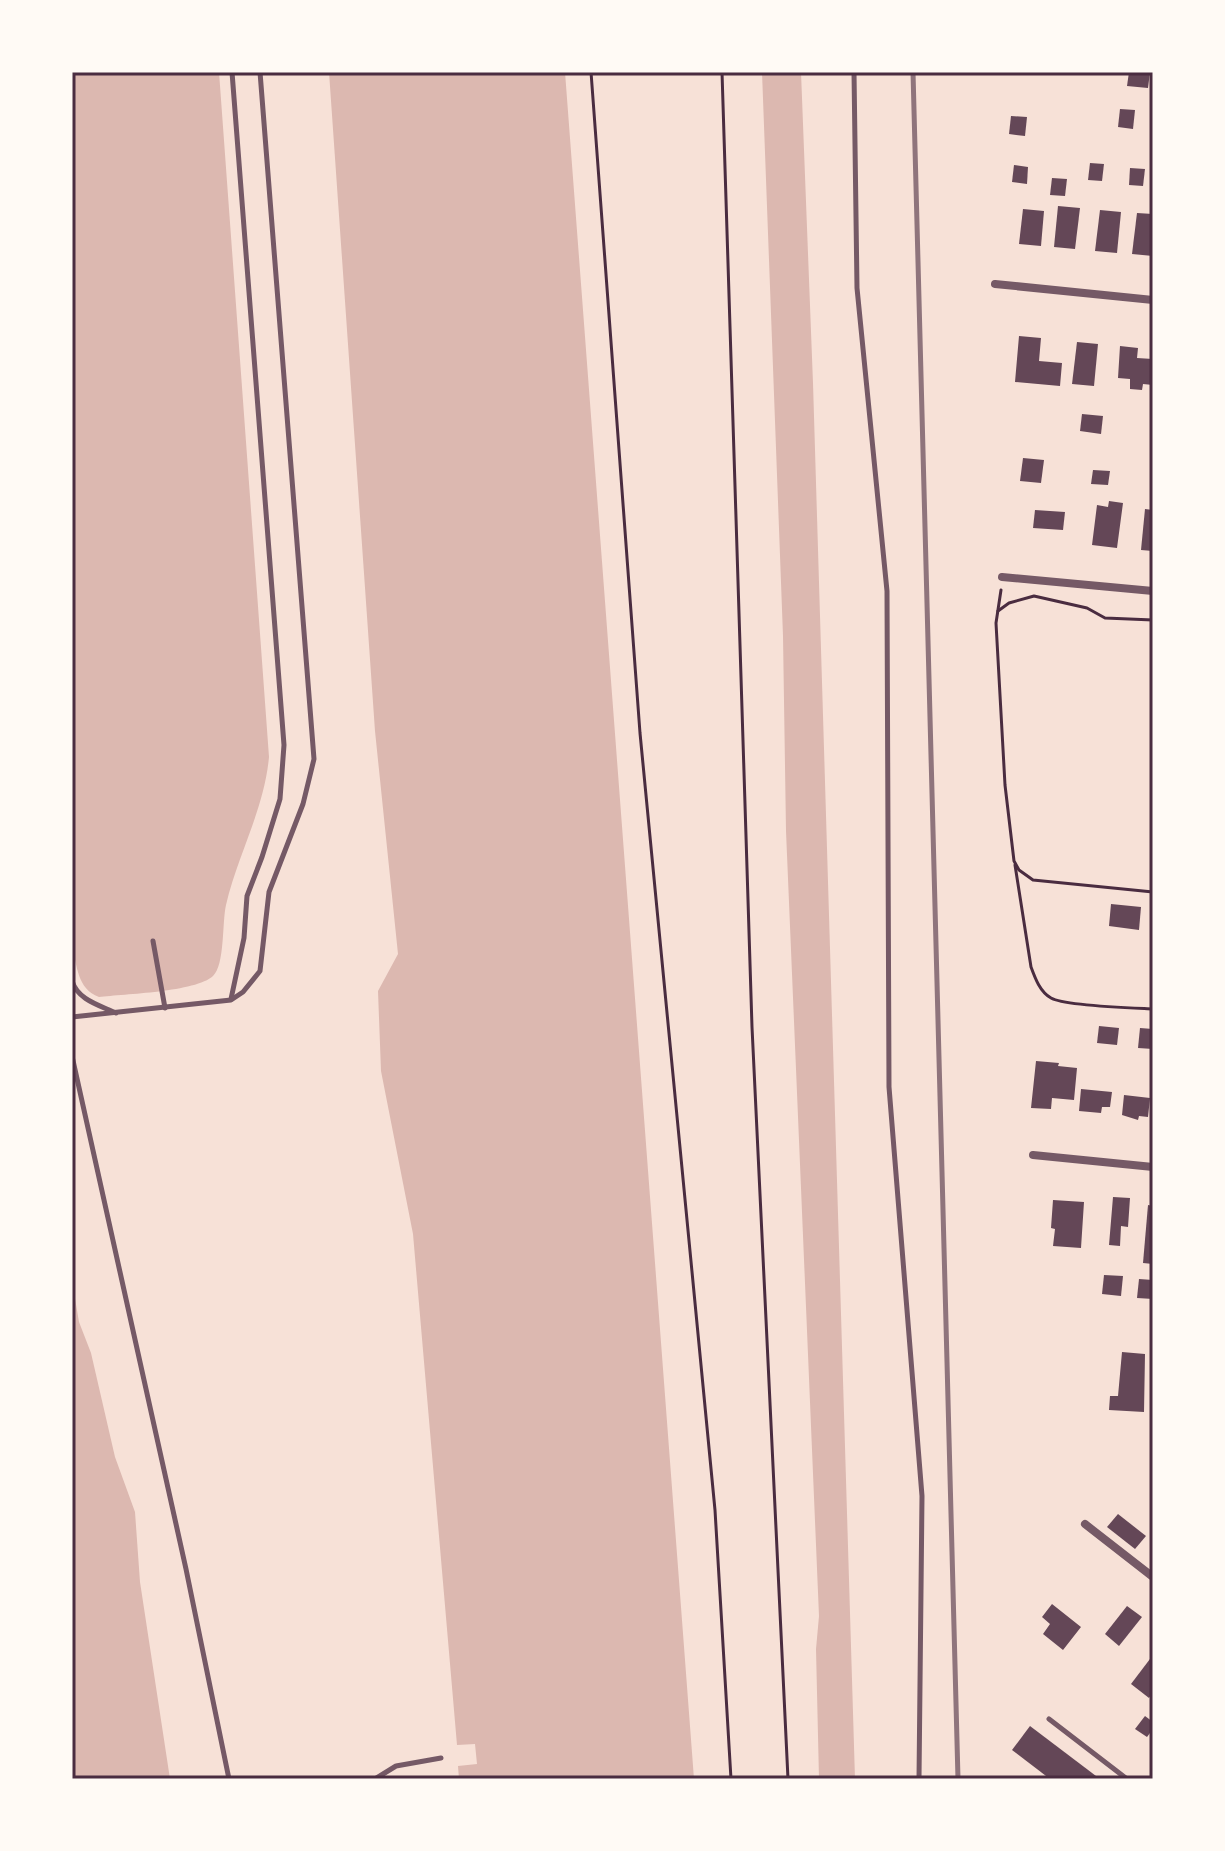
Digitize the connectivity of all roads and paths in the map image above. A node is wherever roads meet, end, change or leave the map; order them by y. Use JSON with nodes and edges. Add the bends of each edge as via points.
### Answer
{"nodes":[{"id":1,"x":232,"y":72,"type":"edge"},
{"id":2,"x":260,"y":72,"type":"edge"},
{"id":3,"x":591,"y":72,"type":"edge"},
{"id":4,"x":722,"y":72,"type":"edge"},
{"id":5,"x":854,"y":72,"type":"edge"},
{"id":6,"x":995,"y":284,"type":"dead end"},
{"id":7,"x":1153,"y":300,"type":"edge"},
{"id":8,"x":1002,"y":577,"type":"joint"},
{"id":9,"x":1153,"y":591,"type":"edge"},
{"id":10,"x":998,"y":611,"type":"junction"},
{"id":11,"x":1153,"y":620,"type":"edge"},
{"id":12,"x":1014,"y":861,"type":"junction"},
{"id":13,"x":1153,"y":892,"type":"edge"},
{"id":14,"x":153,"y":941,"type":"dead end"},
{"id":15,"x":72,"y":981,"type":"edge"},
{"id":16,"x":231,"y":1000,"type":"junction"},
{"id":17,"x":165,"y":1008,"type":"junction"},
{"id":18,"x":1153,"y":1009,"type":"edge"},
{"id":19,"x":117,"y":1013,"type":"junction"},
{"id":20,"x":72,"y":1017,"type":"edge"},
{"id":21,"x":72,"y":1056,"type":"edge"},
{"id":22,"x":1033,"y":1155,"type":"dead end"},
{"id":23,"x":1153,"y":1167,"type":"edge"},
{"id":24,"x":1085,"y":1524,"type":"dead end"},
{"id":25,"x":1153,"y":1577,"type":"edge"},
{"id":26,"x":1049,"y":1719,"type":"dead end"},
{"id":27,"x":441,"y":1758,"type":"dead end"},
{"id":28,"x":229,"y":1779,"type":"edge"},
{"id":29,"x":375,"y":1779,"type":"edge"},
{"id":30,"x":731,"y":1779,"type":"edge"},
{"id":31,"x":788,"y":1779,"type":"edge"},
{"id":32,"x":919,"y":1779,"type":"edge"},
{"id":33,"x":1127,"y":1779,"type":"edge"}],
"edges":[{"from":1,"to":16,"type":"lane","via":[[284,745],[280,799],[247,896]]},
{"from":2,"to":16,"type":"lane","via":[[314,759],[303,804],[269,892],[260,971]]},
{"from":3,"to":30,"type":"path","via":[[640,733],[715,1510]]},
{"from":4,"to":31,"type":"path","via":[[752,1027]]},
{"from":5,"to":32,"type":"lane","via":[[857,288],[887,591],[889,1087],[922,1496]]},
{"from":6,"to":7,"type":"street"},
{"from":8,"to":9,"type":"street"},
{"from":8,"to":10,"type":"path"},
{"from":10,"to":11,"type":"path","via":[[1034,596],[1087,608],[1105,618]]},
{"from":10,"to":12,"type":"path","via":[[1005,785]]},
{"from":12,"to":13,"type":"path","via":[[1033,880]]},
{"from":12,"to":18,"type":"path","via":[[1031,967],[1047,996]]},
{"from":14,"to":17,"type":"lane"},
{"from":15,"to":19,"type":"lane","via":[[86,999]]},
{"from":16,"to":17,"type":"lane"},
{"from":17,"to":19,"type":"lane"},
{"from":19,"to":20,"type":"lane"},
{"from":21,"to":28,"type":"lane"},
{"from":22,"to":23,"type":"street"},
{"from":24,"to":25,"type":"street"},
{"from":26,"to":33,"type":"lane"},
{"from":27,"to":29,"type":"lane","via":[[396,1766]]}]}
